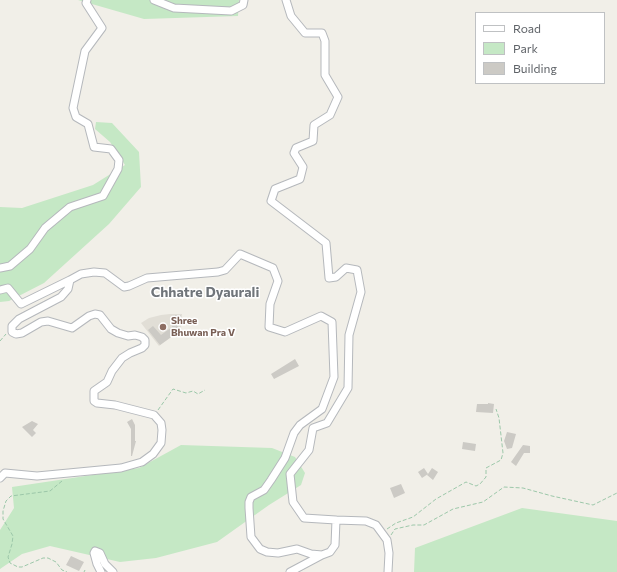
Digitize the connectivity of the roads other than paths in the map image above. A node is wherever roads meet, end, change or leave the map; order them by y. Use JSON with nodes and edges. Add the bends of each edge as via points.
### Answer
{"nodes":[{"id":1,"x":87,"y":0,"type":"edge"},
{"id":2,"x":154,"y":0,"type":"edge"},
{"id":3,"x":244,"y":0,"type":"edge"},
{"id":4,"x":286,"y":0,"type":"edge"},
{"id":5,"x":0,"y":268,"type":"edge"},
{"id":6,"x":70,"y":280,"type":"junction"},
{"id":7,"x":0,"y":290,"type":"edge"},
{"id":8,"x":0,"y":478,"type":"edge"},
{"id":9,"x":336,"y":520,"type":"junction"},
{"id":10,"x":322,"y":555,"type":"junction"},
{"id":11,"x":101,"y":572,"type":"edge"},
{"id":12,"x":113,"y":572,"type":"edge"},
{"id":13,"x":290,"y":572,"type":"edge"},
{"id":14,"x":388,"y":572,"type":"edge"}],
"edges":[{"from":1,"to":5,"type":"street","via":[[86,3],[102,28],[85,51],[73,108],[76,117],[88,124],[94,147],[111,150],[119,160],[118,169],[103,196],[70,208],[45,228],[30,249],[10,266]]},
{"from":2,"to":3,"type":"street","via":[[174,8],[231,11],[243,5]]},
{"from":4,"to":9,"type":"street","via":[[291,16],[305,33],[322,33],[325,41],[325,75],[338,97],[330,115],[314,125],[313,141],[296,148],[294,153],[303,167],[300,179],[275,189],[271,201],[326,242],[329,278],[336,277],[346,268],[357,270],[361,292],[349,335],[348,388],[327,423],[313,428],[309,450],[290,474],[293,502],[304,518]]},
{"from":6,"to":7,"type":"street","via":[[21,304],[8,288]]},
{"from":6,"to":8,"type":"street","via":[[68,289],[61,296],[19,319],[12,326],[12,332],[22,333],[41,322],[48,321],[72,328],[95,314],[100,315],[111,329],[118,333],[142,337],[145,345],[122,358],[107,382],[94,391],[94,401],[154,415],[161,423],[161,443],[153,454],[142,462],[121,468],[37,476],[5,473]]},
{"from":6,"to":10,"type":"street","via":[[82,274],[99,272],[114,278],[124,287],[147,278],[218,272],[225,270],[240,254],[273,268],[278,281],[270,304],[269,327],[286,332],[322,316],[332,322],[334,377],[322,409],[300,425],[294,433],[285,458],[271,480],[264,490],[252,497],[249,502],[251,537],[260,549],[278,553],[297,549]]},
{"from":9,"to":10,"type":"street","via":[[334,545],[330,552]]},
{"from":9,"to":14,"type":"street","via":[[366,521],[376,525],[386,538],[389,553]]},
{"from":10,"to":13,"type":"street"},
{"from":11,"to":12,"type":"street","via":[[95,551],[100,553],[105,564]]}]}
